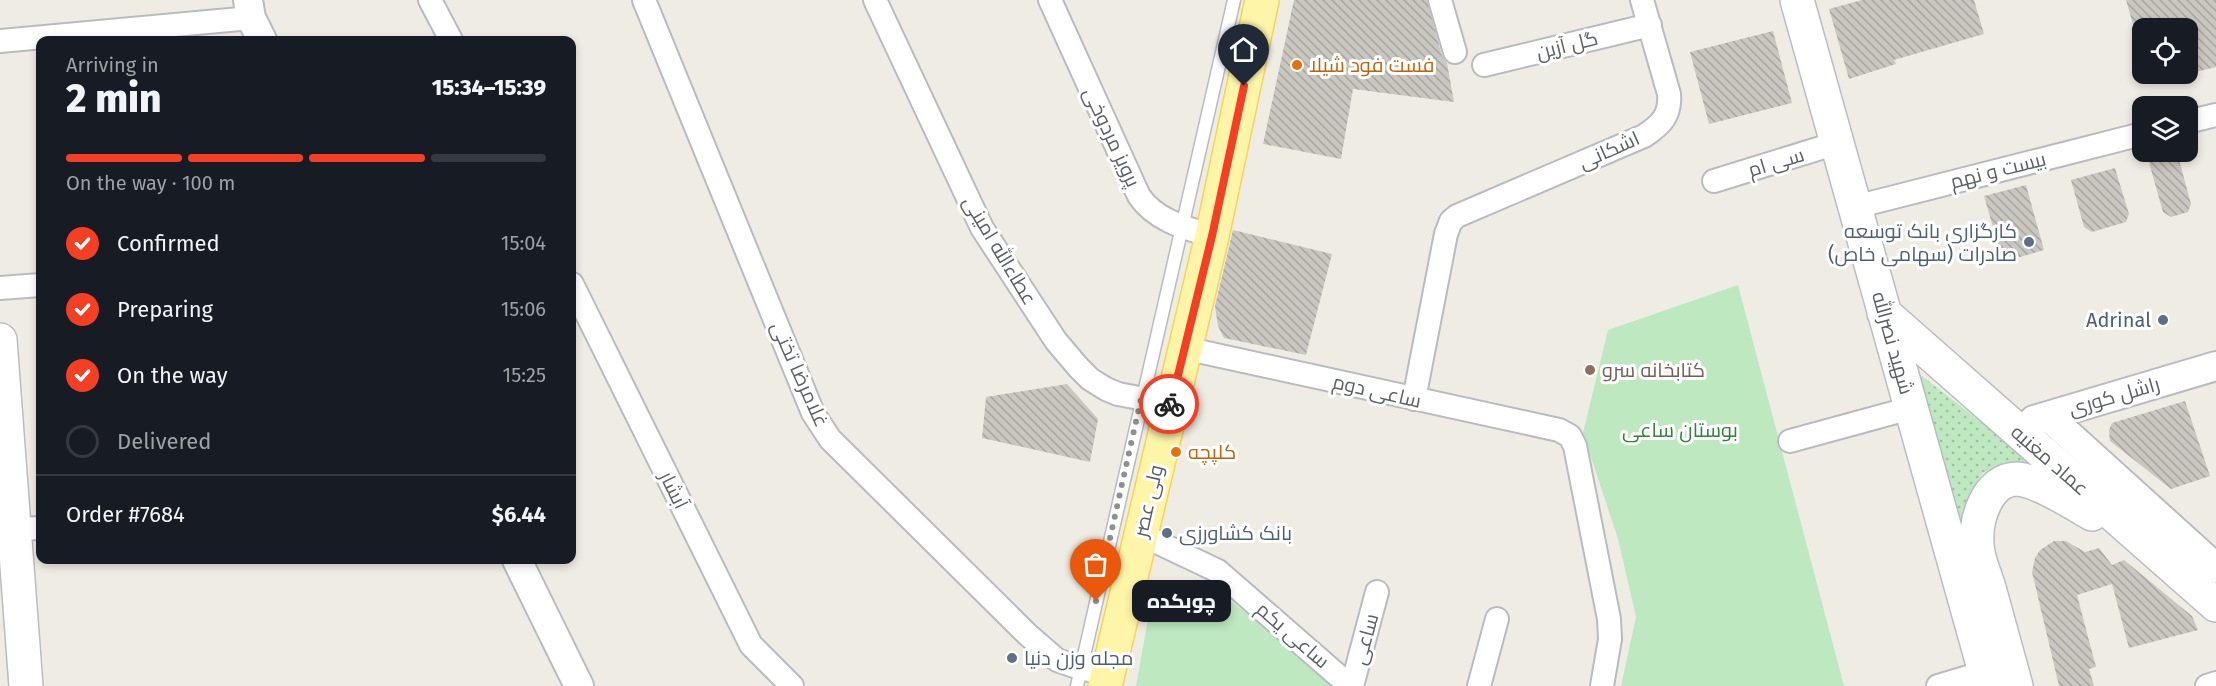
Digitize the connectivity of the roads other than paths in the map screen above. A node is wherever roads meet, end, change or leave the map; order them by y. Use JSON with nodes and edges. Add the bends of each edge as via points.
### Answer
{"nodes":[{"id":1,"x":430,"y":0,"type":"edge"},
{"id":2,"x":644,"y":0,"type":"edge"},
{"id":3,"x":875,"y":0,"type":"edge"},
{"id":4,"x":1050,"y":0,"type":"edge"},
{"id":5,"x":1234,"y":0,"type":"edge"},
{"id":6,"x":1262,"y":0,"type":"edge"},
{"id":7,"x":1440,"y":0,"type":"edge"},
{"id":8,"x":1642,"y":0,"type":"edge"},
{"id":9,"x":1802,"y":1,"type":"edge"},
{"id":10,"x":254,"y":19,"type":"edge"},
{"id":11,"x":1650,"y":25,"type":"junction"},
{"id":12,"x":58,"y":36,"type":"edge"},
{"id":13,"x":449,"y":36,"type":"edge"},
{"id":14,"x":36,"y":38,"type":"edge"},
{"id":15,"x":0,"y":41,"type":"edge"},
{"id":16,"x":1455,"y":52,"type":"dead end"},
{"id":17,"x":1484,"y":65,"type":"dead end"},
{"id":18,"x":2216,"y":115,"type":"edge"},
{"id":19,"x":2198,"y":119,"type":"edge"},
{"id":20,"x":2132,"y":137,"type":"edge"},
{"id":21,"x":1837,"y":143,"type":"junction"},
{"id":22,"x":1714,"y":181,"type":"dead end"},
{"id":23,"x":1855,"y":207,"type":"junction"},
{"id":24,"x":1197,"y":231,"type":"junction"},
{"id":25,"x":36,"y":285,"type":"edge"},
{"id":26,"x":0,"y":288,"type":"edge"},
{"id":27,"x":576,"y":292,"type":"edge"},
{"id":28,"x":1884,"y":313,"type":"junction"},
{"id":29,"x":0,"y":340,"type":"edge"},
{"id":30,"x":1184,"y":348,"type":"junction"},
{"id":31,"x":2216,"y":366,"type":"edge"},
{"id":32,"x":1414,"y":399,"type":"junction"},
{"id":33,"x":1156,"y":401,"type":"junction"},
{"id":34,"x":1911,"y":408,"type":"junction"},
{"id":35,"x":2048,"y":416,"type":"junction"},
{"id":36,"x":2012,"y":427,"type":"junction"},
{"id":37,"x":1790,"y":441,"type":"dead end"},
{"id":38,"x":18,"y":529,"type":"edge"},
{"id":39,"x":1140,"y":534,"type":"junction"},
{"id":40,"x":2139,"y":538,"type":"junction"},
{"id":41,"x":519,"y":564,"type":"edge"},
{"id":42,"x":2216,"y":568,"type":"edge"},
{"id":43,"x":1377,"y":592,"type":"dead end"},
{"id":44,"x":2216,"y":605,"type":"edge"},
{"id":45,"x":1497,"y":618,"type":"dead end"},
{"id":46,"x":1093,"y":678,"type":"edge"},
{"id":47,"x":1987,"y":679,"type":"edge"},
{"id":48,"x":2216,"y":683,"type":"edge"},
{"id":49,"x":26,"y":686,"type":"edge"},
{"id":50,"x":579,"y":686,"type":"edge"},
{"id":51,"x":792,"y":686,"type":"edge"},
{"id":52,"x":1351,"y":686,"type":"edge"},
{"id":53,"x":1479,"y":686,"type":"edge"},
{"id":54,"x":1602,"y":686,"type":"edge"},
{"id":55,"x":1938,"y":686,"type":"edge"},
{"id":56,"x":2016,"y":686,"type":"edge"},
{"id":57,"x":2207,"y":686,"type":"edge"}],
"edges":[{"from":1,"to":13,"type":"street"},
{"from":2,"to":46,"type":"street","name":"غلامرضا تختی","via":[[820,425],[1027,634],[1057,660]]},
{"from":3,"to":33,"type":"street","name":"عطاءالله امینی","via":[[982,228],[1056,341],[1090,378],[1118,394]]},
{"from":4,"to":24,"type":"street","name":"پرویز مردوخی","via":[[1139,196],[1147,208]]},
{"from":5,"to":24,"type":"lane"},
{"from":6,"to":24,"type":"main road","name":"ولی عصر"},
{"from":7,"to":16,"type":"street"},
{"from":8,"to":11,"type":"street","name":"اشکانی"},
{"from":9,"to":21,"type":"main road","name":"شهید نصرالله"},
{"from":10,"to":12,"type":"street"},
{"from":11,"to":17,"type":"street","name":"گل آزین"},
{"from":11,"to":32,"type":"street","name":"اشکانی","via":[[1670,102],[1661,124],[1644,136],[1451,221]]},
{"from":14,"to":15,"type":"street"},
{"from":18,"to":19,"type":"street"},
{"from":20,"to":23,"type":"street","name":"بیست و نهم"},
{"from":21,"to":22,"type":"street","name":"سی ام"},
{"from":21,"to":23,"type":"main road","name":"شهید نصرالله"},
{"from":23,"to":28,"type":"main road","name":"شهید نصرالله"},
{"from":24,"to":30,"type":"main road","name":"ولی عصر"},
{"from":24,"to":33,"type":"lane"},
{"from":25,"to":26,"type":"street"},
{"from":27,"to":51,"type":"street","name":"آبشار","via":[[752,645]]},
{"from":28,"to":34,"type":"main road","name":"شهید نصرالله"},
{"from":28,"to":36,"type":"main road","name":"عماد مغنیه"},
{"from":29,"to":38,"type":"main road"},
{"from":30,"to":32,"type":"street","name":"ساعی دوم"},
{"from":30,"to":33,"type":"main road","name":"ولی عصر"},
{"from":31,"to":35,"type":"street","name":"راشل کوری"},
{"from":32,"to":54,"type":"street","name":"ساعی دوم","via":[[1559,430],[1570,436],[1609,619],[1610,639]]},
{"from":33,"to":39,"type":"main road","name":"ولی عصر"},
{"from":33,"to":46,"type":"lane"},
{"from":34,"to":37,"type":"street"},
{"from":34,"to":47,"type":"main road","name":"شهید نصرالله"},
{"from":35,"to":36,"type":"street","name":"راشل کوری"},
{"from":35,"to":42,"type":"street","name":"عماد مغنیه"},
{"from":36,"to":40,"type":"main road","name":"عماد مغنیه"},
{"from":38,"to":49,"type":"main road"},
{"from":39,"to":46,"type":"main road","name":"ولی عصر"},
{"from":39,"to":52,"type":"street","name":"ساعی یکم","via":[[1218,571]]},
{"from":40,"to":44,"type":"main road","name":"عماد مغنیه"},
{"from":40,"to":56,"type":"main road","via":[[2039,486],[2016,479],[2000,485],[1989,496],[1981,513],[1976,545]]},
{"from":41,"to":50,"type":"street"},
{"from":43,"to":52,"type":"street","name":"ساعی"},
{"from":45,"to":53,"type":"street"},
{"from":47,"to":55,"type":"street"},
{"from":48,"to":57,"type":"street"}]}
